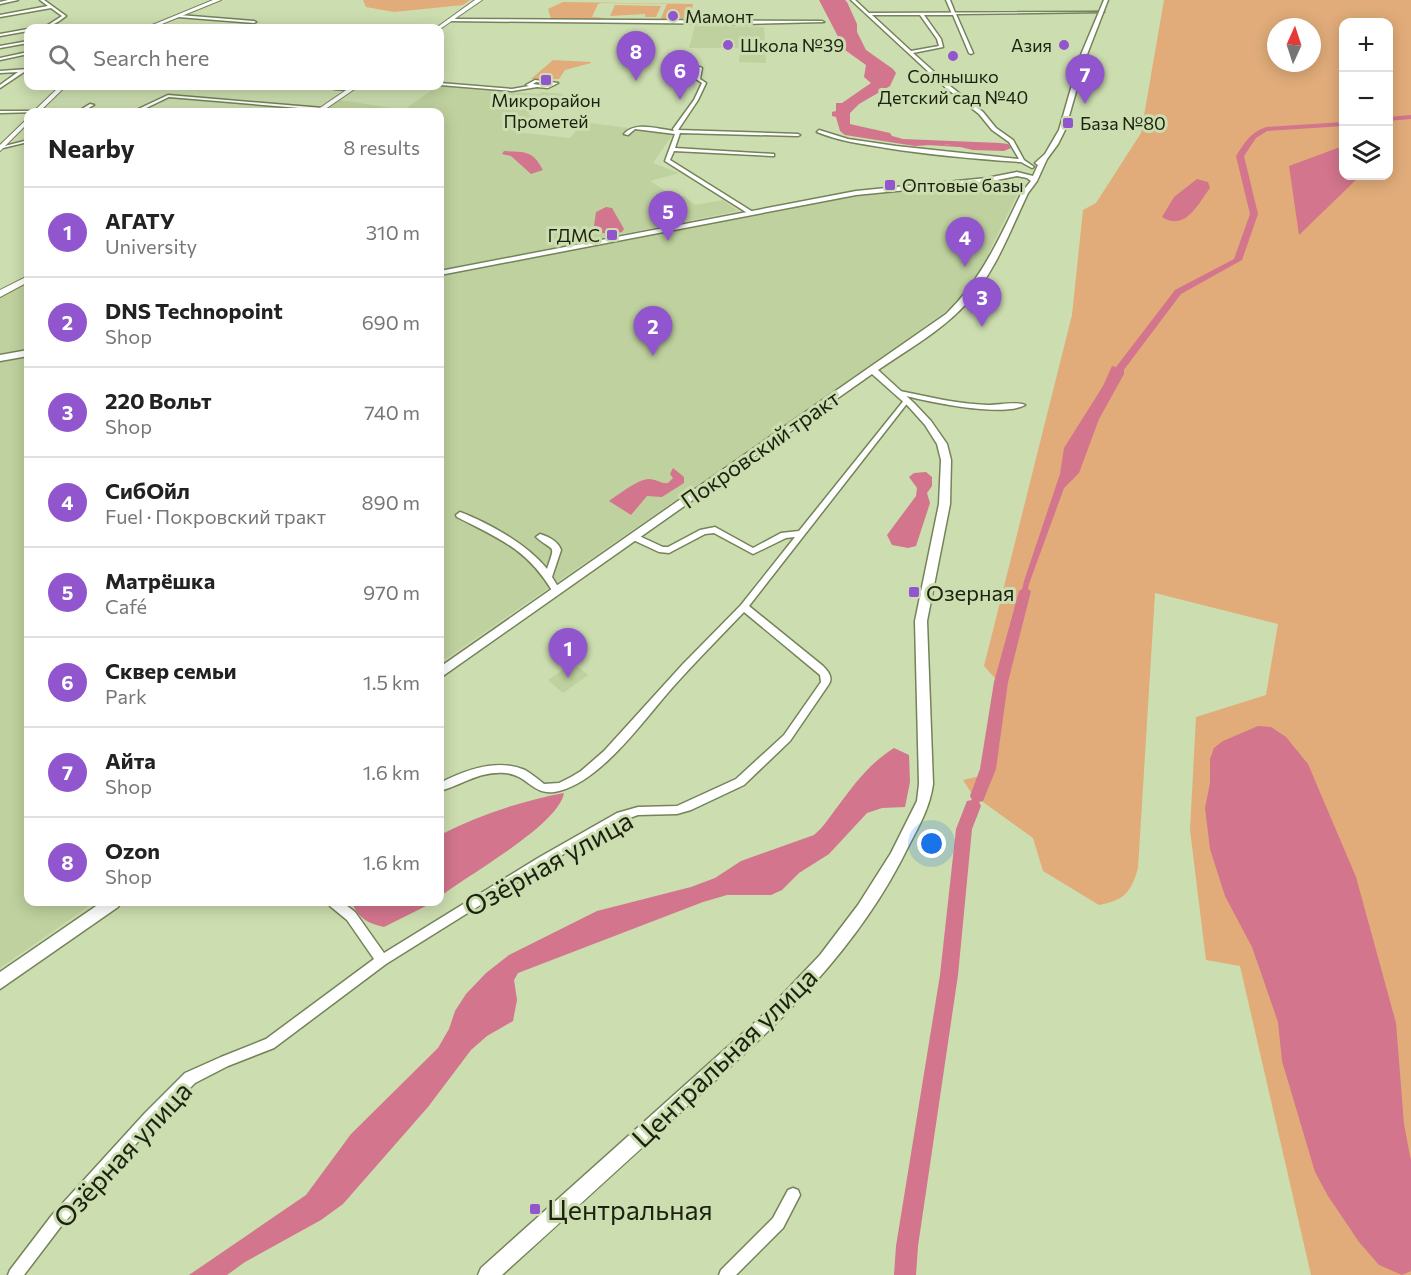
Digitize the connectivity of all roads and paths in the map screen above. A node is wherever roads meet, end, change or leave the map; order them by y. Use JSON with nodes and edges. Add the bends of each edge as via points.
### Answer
{"nodes":[{"id":1,"x":16,"y":0,"type":"edge"},
{"id":2,"x":42,"y":0,"type":"edge"},
{"id":3,"x":218,"y":0,"type":"edge"},
{"id":4,"x":247,"y":0,"type":"edge"},
{"id":5,"x":254,"y":0,"type":"edge"},
{"id":6,"x":479,"y":0,"type":"edge"},
{"id":7,"x":853,"y":0,"type":"edge"},
{"id":8,"x":948,"y":0,"type":"edge"},
{"id":9,"x":1106,"y":0,"type":"edge"},
{"id":10,"x":0,"y":3,"type":"edge"},
{"id":11,"x":51,"y":7,"type":"junction"},
{"id":12,"x":1102,"y":12,"type":"junction"},
{"id":13,"x":867,"y":14,"type":"junction"},
{"id":14,"x":921,"y":14,"type":"junction"},
{"id":15,"x":954,"y":14,"type":"junction"},
{"id":16,"x":0,"y":16,"type":"edge"},
{"id":17,"x":179,"y":16,"type":"junction"},
{"id":18,"x":450,"y":20,"type":"junction"},
{"id":19,"x":822,"y":21,"type":"dead end"},
{"id":20,"x":255,"y":22,"type":"dead end"},
{"id":21,"x":55,"y":24,"type":"edge"},
{"id":22,"x":158,"y":24,"type":"edge"},
{"id":23,"x":444,"y":24,"type":"edge"},
{"id":24,"x":1,"y":27,"type":"edge"},
{"id":25,"x":24,"y":31,"type":"edge"},
{"id":26,"x":9,"y":33,"type":"junction"},
{"id":27,"x":0,"y":35,"type":"edge"},
{"id":28,"x":24,"y":43,"type":"edge"},
{"id":29,"x":0,"y":47,"type":"edge"},
{"id":30,"x":910,"y":52,"type":"junction"},
{"id":31,"x":971,"y":53,"type":"dead end"},
{"id":32,"x":24,"y":54,"type":"edge"},
{"id":33,"x":0,"y":59,"type":"edge"},
{"id":34,"x":700,"y":68,"type":"dead end"},
{"id":35,"x":22,"y":71,"type":"joint"},
{"id":36,"x":0,"y":72,"type":"edge"},
{"id":37,"x":444,"y":84,"type":"edge"},
{"id":38,"x":528,"y":85,"type":"junction"},
{"id":39,"x":0,"y":87,"type":"edge"},
{"id":40,"x":535,"y":87,"type":"junction"},
{"id":41,"x":520,"y":89,"type":"junction"},
{"id":42,"x":59,"y":90,"type":"edge"},
{"id":43,"x":349,"y":90,"type":"edge"},
{"id":44,"x":92,"y":105,"type":"dead end"},
{"id":45,"x":41,"y":108,"type":"edge"},
{"id":46,"x":86,"y":108,"type":"edge"},
{"id":47,"x":143,"y":108,"type":"edge"},
{"id":48,"x":290,"y":108,"type":"edge"},
{"id":49,"x":324,"y":108,"type":"edge"},
{"id":50,"x":0,"y":112,"type":"edge"},
{"id":51,"x":24,"y":112,"type":"edge"},
{"id":52,"x":24,"y":126,"type":"edge"},
{"id":53,"x":819,"y":131,"type":"dead end"},
{"id":54,"x":677,"y":132,"type":"junction"},
{"id":55,"x":626,"y":134,"type":"dead end"},
{"id":56,"x":798,"y":135,"type":"dead end"},
{"id":57,"x":24,"y":142,"type":"edge"},
{"id":58,"x":1,"y":148,"type":"edge"},
{"id":59,"x":671,"y":149,"type":"junction"},
{"id":60,"x":771,"y":155,"type":"dead end"},
{"id":61,"x":1044,"y":160,"type":"junction"},
{"id":62,"x":1022,"y":161,"type":"junction"},
{"id":63,"x":1032,"y":167,"type":"junction"},
{"id":64,"x":1034,"y":181,"type":"junction"},
{"id":65,"x":1018,"y":182,"type":"junction"},
{"id":66,"x":751,"y":213,"type":"junction"},
{"id":67,"x":444,"y":272,"type":"edge"},
{"id":68,"x":24,"y":281,"type":"edge"},
{"id":69,"x":0,"y":294,"type":"edge"},
{"id":70,"x":24,"y":354,"type":"edge"},
{"id":71,"x":0,"y":358,"type":"edge"},
{"id":72,"x":873,"y":371,"type":"junction"},
{"id":73,"x":902,"y":397,"type":"junction"},
{"id":74,"x":1021,"y":405,"type":"dead end"},
{"id":75,"x":460,"y":515,"type":"dead end"},
{"id":76,"x":801,"y":534,"type":"junction"},
{"id":77,"x":540,"y":537,"type":"dead end"},
{"id":78,"x":634,"y":537,"type":"junction"},
{"id":79,"x":549,"y":575,"type":"junction"},
{"id":80,"x":556,"y":590,"type":"junction"},
{"id":81,"x":744,"y":607,"type":"junction"},
{"id":82,"x":444,"y":670,"type":"edge"},
{"id":83,"x":444,"y":785,"type":"edge"},
{"id":84,"x":107,"y":906,"type":"edge"},
{"id":85,"x":342,"y":906,"type":"edge"},
{"id":86,"x":381,"y":960,"type":"junction"},
{"id":87,"x":0,"y":981,"type":"edge"},
{"id":88,"x":793,"y":1195,"type":"dead end"},
{"id":89,"x":15,"y":1275,"type":"edge"},
{"id":90,"x":488,"y":1275,"type":"edge"},
{"id":91,"x":727,"y":1275,"type":"edge"}],
"edges":[{"from":1,"to":10,"type":"main road"},
{"from":2,"to":11,"type":"street"},
{"from":3,"to":17,"type":"main road"},
{"from":4,"to":5,"type":"street"},
{"from":6,"to":18,"type":"main road"},
{"from":7,"to":13,"type":"street"},
{"from":8,"to":15,"type":"main road"},
{"from":9,"to":12,"type":"main road","name":"Покровский тракт"},
{"from":11,"to":16,"type":"street"},
{"from":11,"to":21,"type":"street","via":[[64,16]]},
{"from":12,"to":15,"type":"street"},
{"from":12,"to":61,"type":"main road","name":"Покровский тракт","via":[[1057,138]]},
{"from":13,"to":14,"type":"street"},
{"from":13,"to":30,"type":"street"},
{"from":14,"to":15,"type":"street"},
{"from":14,"to":30,"type":"street","via":[[941,47]]},
{"from":15,"to":31,"type":"street"},
{"from":17,"to":20,"type":"street"},
{"from":17,"to":22,"type":"main road"},
{"from":18,"to":19,"type":"main road"},
{"from":18,"to":23,"type":"main road"},
{"from":24,"to":26,"type":"street"},
{"from":25,"to":26,"type":"street"},
{"from":26,"to":27,"type":"street"},
{"from":28,"to":29,"type":"street"},
{"from":30,"to":62,"type":"street","via":[[1011,141]]},
{"from":32,"to":33,"type":"street"},
{"from":34,"to":54,"type":"street","via":[[698,79],[704,83]]},
{"from":35,"to":36,"type":"street"},
{"from":35,"to":39,"type":"street"},
{"from":37,"to":41,"type":"street"},
{"from":38,"to":40,"type":"street"},
{"from":38,"to":40,"type":"street","via":[[535,81],[556,83]]},
{"from":38,"to":41,"type":"street"},
{"from":40,"to":41,"type":"street"},
{"from":42,"to":45,"type":"main road"},
{"from":43,"to":49,"type":"main road"},
{"from":44,"to":46,"type":"street"},
{"from":47,"to":48,"type":"street","via":[[168,96]]},
{"from":50,"to":51,"type":"street"},
{"from":52,"to":58,"type":"main road"},
{"from":53,"to":62,"type":"street","via":[[836,139],[892,148]]},
{"from":54,"to":55,"type":"street","via":[[635,129]]},
{"from":54,"to":56,"type":"street"},
{"from":54,"to":59,"type":"street"},
{"from":57,"to":58,"type":"street"},
{"from":59,"to":60,"type":"street"},
{"from":59,"to":66,"type":"street","via":[[667,160]]},
{"from":61,"to":63,"type":"main road"},
{"from":61,"to":64,"type":"main road","name":"Покровский тракт"},
{"from":62,"to":63,"type":"street"},
{"from":63,"to":65,"type":"main road"},
{"from":64,"to":65,"type":"main road","name":"Покровский тракт"},
{"from":64,"to":65,"type":"main road","via":[[1029,176]]},
{"from":65,"to":66,"type":"main road","via":[[987,180],[866,192]]},
{"from":65,"to":72,"type":"main road","name":"Покровский тракт","via":[[993,262],[978,286],[949,316]]},
{"from":66,"to":67,"type":"main road"},
{"from":68,"to":69,"type":"main road"},
{"from":70,"to":71,"type":"main road"},
{"from":72,"to":73,"type":"main road","name":"Центральная улица"},
{"from":72,"to":78,"type":"main road","name":"Покровский тракт"},
{"from":73,"to":74,"type":"street","via":[[976,406]]},
{"from":73,"to":76,"type":"street"},
{"from":73,"to":90,"type":"main road","name":"Центральная улица","via":[[943,446],[948,480],[921,621],[926,784],[918,814],[896,857],[826,960],[767,1023]]},
{"from":75,"to":79,"type":"street","via":[[516,545],[540,562]]},
{"from":76,"to":78,"type":"street","via":[[784,535],[753,551],[716,530],[703,532],[669,550]]},
{"from":76,"to":81,"type":"street"},
{"from":77,"to":79,"type":"street","via":[[557,550]]},
{"from":78,"to":80,"type":"main road","name":"Покровский тракт"},
{"from":79,"to":80,"type":"street"},
{"from":80,"to":82,"type":"main road","name":"Покровский тракт"},
{"from":81,"to":83,"type":"street","via":[[584,774],[558,788],[542,788],[523,774],[496,770]]},
{"from":81,"to":86,"type":"street","name":"Озёрная улица","via":[[825,674],[826,682],[787,738],[764,762],[740,782],[687,807],[621,816]]},
{"from":84,"to":87,"type":"main road"},
{"from":85,"to":86,"type":"street"},
{"from":86,"to":89,"type":"street","name":"Озёрная улица","via":[[270,1044],[190,1078],[57,1220]]},
{"from":88,"to":91,"type":"street","via":[[778,1223]]}]}
